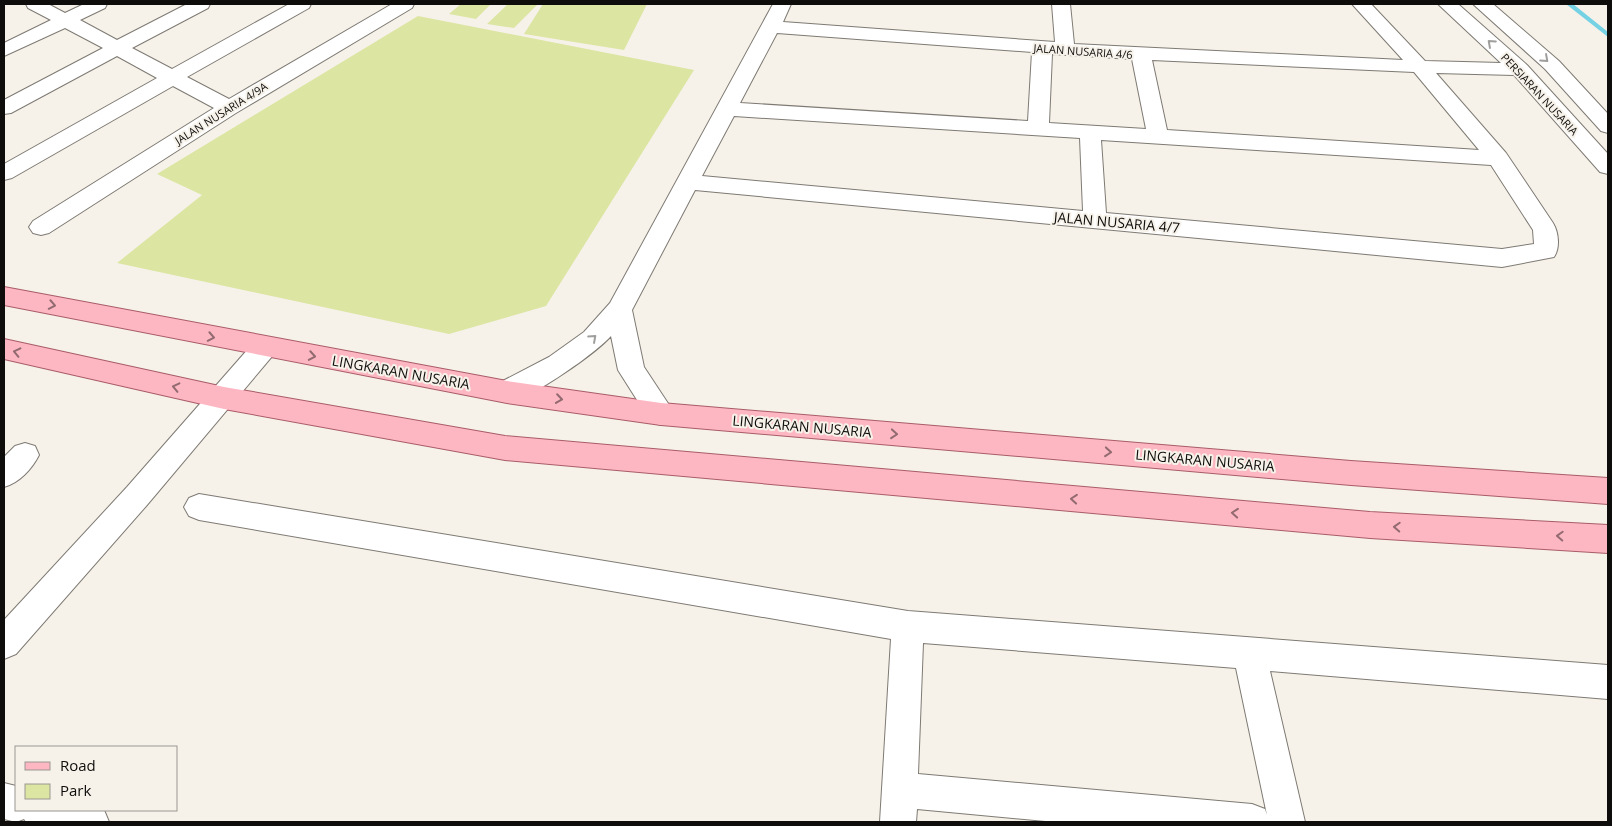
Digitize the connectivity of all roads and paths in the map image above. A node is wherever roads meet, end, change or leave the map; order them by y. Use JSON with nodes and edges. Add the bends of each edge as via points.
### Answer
{"nodes":[{"id":1,"x":35,"y":4,"type":"edge"},
{"id":2,"x":98,"y":4,"type":"edge"},
{"id":3,"x":201,"y":4,"type":"edge"},
{"id":4,"x":302,"y":4,"type":"edge"},
{"id":5,"x":405,"y":4,"type":"edge"},
{"id":6,"x":782,"y":4,"type":"edge"},
{"id":7,"x":1061,"y":4,"type":"edge"},
{"id":8,"x":1361,"y":4,"type":"edge"},
{"id":9,"x":1447,"y":4,"type":"edge"},
{"id":10,"x":1482,"y":4,"type":"edge"},
{"id":11,"x":65,"y":20,"type":"junction"},
{"id":12,"x":771,"y":27,"type":"junction"},
{"id":13,"x":117,"y":48,"type":"junction"},
{"id":14,"x":1042,"y":48,"type":"junction"},
{"id":15,"x":4,"y":50,"type":"edge"},
{"id":16,"x":1065,"y":50,"type":"junction"},
{"id":17,"x":1141,"y":54,"type":"junction"},
{"id":18,"x":1421,"y":68,"type":"junction"},
{"id":19,"x":1520,"y":70,"type":"junction"},
{"id":20,"x":172,"y":77,"type":"junction"},
{"id":21,"x":4,"y":108,"type":"edge"},
{"id":22,"x":229,"y":108,"type":"junction"},
{"id":23,"x":727,"y":109,"type":"junction"},
{"id":24,"x":1608,"y":126,"type":"edge"},
{"id":25,"x":1038,"y":129,"type":"junction"},
{"id":26,"x":1090,"y":132,"type":"junction"},
{"id":27,"x":1158,"y":136,"type":"junction"},
{"id":28,"x":1498,"y":158,"type":"junction"},
{"id":29,"x":1608,"y":167,"type":"edge"},
{"id":30,"x":4,"y":173,"type":"edge"},
{"id":31,"x":687,"y":182,"type":"junction"},
{"id":32,"x":1095,"y":220,"type":"junction"},
{"id":33,"x":40,"y":227,"type":"dead end"},
{"id":34,"x":4,"y":296,"type":"edge"},
{"id":35,"x":619,"y":310,"type":"junction"},
{"id":36,"x":264,"y":347,"type":"junction"},
{"id":37,"x":4,"y":349,"type":"edge"},
{"id":38,"x":507,"y":392,"type":"junction"},
{"id":39,"x":224,"y":398,"type":"junction"},
{"id":40,"x":662,"y":414,"type":"junction"},
{"id":41,"x":25,"y":455,"type":"dead end"},
{"id":42,"x":4,"y":475,"type":"edge"},
{"id":43,"x":1608,"y":491,"type":"edge"},
{"id":44,"x":199,"y":507,"type":"dead end"},
{"id":45,"x":1608,"y":538,"type":"edge"},
{"id":46,"x":908,"y":626,"type":"junction"},
{"id":47,"x":4,"y":643,"type":"edge"},
{"id":48,"x":1249,"y":653,"type":"junction"},
{"id":49,"x":1608,"y":682,"type":"edge"},
{"id":50,"x":899,"y":806,"type":"edge"},
{"id":51,"x":43,"y":811,"type":"edge"},
{"id":52,"x":91,"y":822,"type":"edge"},
{"id":53,"x":1252,"y":822,"type":"edge"},
{"id":54,"x":1288,"y":822,"type":"edge"}],
"edges":[{"from":1,"to":11,"type":"street"},
{"from":2,"to":11,"type":"street"},
{"from":3,"to":13,"type":"street"},
{"from":4,"to":20,"type":"street"},
{"from":5,"to":22,"type":"street","name":"JALAN NUSARIA 4/9A"},
{"from":6,"to":12,"type":"street"},
{"from":7,"to":16,"type":"street"},
{"from":8,"to":18,"type":"street"},
{"from":19,"to":9,"type":"street","name":"PERSIARAN NUSARIA","one_way":true},
{"from":10,"to":24,"type":"street","name":"PERSIARAN NUSARIA","one_way":true,"via":[[1552,66]]},
{"from":11,"to":13,"type":"street"},
{"from":11,"to":15,"type":"street"},
{"from":12,"to":14,"type":"street","name":"JALAN NUSARIA 4/6"},
{"from":12,"to":23,"type":"street"},
{"from":13,"to":20,"type":"street"},
{"from":13,"to":21,"type":"street"},
{"from":14,"to":16,"type":"street","name":"JALAN NUSARIA 4/6"},
{"from":14,"to":25,"type":"street"},
{"from":16,"to":17,"type":"street","name":"JALAN NUSARIA 4/6"},
{"from":17,"to":18,"type":"street","name":"JALAN NUSARIA 4/6"},
{"from":17,"to":27,"type":"street"},
{"from":18,"to":19,"type":"street","name":"JALAN NUSARIA 4/6"},
{"from":18,"to":28,"type":"street"},
{"from":19,"to":29,"type":"street","name":"PERSIARAN NUSARIA"},
{"from":20,"to":22,"type":"street"},
{"from":20,"to":30,"type":"street"},
{"from":22,"to":33,"type":"street","name":"JALAN NUSARIA 4/9A"},
{"from":23,"to":25,"type":"street"},
{"from":23,"to":31,"type":"street"},
{"from":25,"to":26,"type":"street"},
{"from":26,"to":27,"type":"street"},
{"from":26,"to":32,"type":"street"},
{"from":27,"to":28,"type":"street"},
{"from":28,"to":32,"type":"street","name":"JALAN NUSARIA 4/7","via":[[1544,229],[1546,250],[1502,258]]},
{"from":31,"to":32,"type":"street","name":"JALAN NUSARIA 4/7"},
{"from":31,"to":35,"type":"street"},
{"from":34,"to":36,"type":"main road","name":"LINGKARAN NUSARIA","one_way":true},
{"from":38,"to":35,"type":"street","one_way":true,"via":[[558,364],[593,339]]},
{"from":35,"to":40,"type":"street","via":[[631,370]]},
{"from":36,"to":38,"type":"main road","name":"LINGKARAN NUSARIA","one_way":true},
{"from":36,"to":39,"type":"street"},
{"from":39,"to":37,"type":"main road","one_way":true},
{"from":38,"to":40,"type":"main road","name":"LINGKARAN NUSARIA","one_way":true},
{"from":45,"to":39,"type":"main road","one_way":true,"via":[[1370,525],[505,448]]},
{"from":39,"to":47,"type":"street"},
{"from":40,"to":43,"type":"main road","name":"LINGKARAN NUSARIA","one_way":true,"via":[[1351,473]]},
{"from":41,"to":42,"type":"street"},
{"from":44,"to":46,"type":"street"},
{"from":46,"to":48,"type":"street"},
{"from":46,"to":50,"type":"street"},
{"from":48,"to":49,"type":"street"},
{"from":48,"to":54,"type":"street"},
{"from":50,"to":53,"type":"street"},
{"from":51,"to":52,"type":"street"}]}
